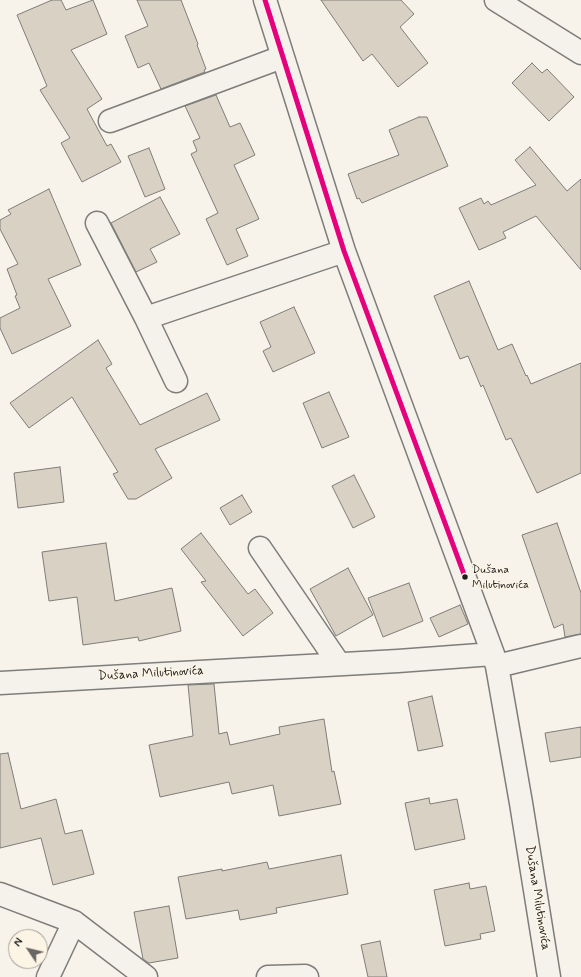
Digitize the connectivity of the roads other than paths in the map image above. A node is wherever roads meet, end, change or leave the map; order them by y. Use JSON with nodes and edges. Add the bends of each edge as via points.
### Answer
{"nodes":[{"id":1,"x":265,"y":0,"type":"edge"},
{"id":2,"x":496,"y":0,"type":"edge"},
{"id":3,"x":581,"y":53,"type":"edge"},
{"id":4,"x":282,"y":57,"type":"junction"},
{"id":5,"x":110,"y":121,"type":"dead end"},
{"id":6,"x":97,"y":223,"type":"dead end"},
{"id":7,"x":344,"y":251,"type":"junction"},
{"id":8,"x":146,"y":318,"type":"junction"},
{"id":9,"x":176,"y":381,"type":"dead end"},
{"id":10,"x":260,"y":548,"type":"dead end"},
{"id":11,"x":581,"y":646,"type":"edge"},
{"id":12,"x":495,"y":660,"type":"junction"},
{"id":13,"x":339,"y":664,"type":"junction"},
{"id":14,"x":0,"y":682,"type":"edge"},
{"id":15,"x":0,"y":894,"type":"edge"},
{"id":16,"x":74,"y":922,"type":"junction"},
{"id":17,"x":48,"y":977,"type":"edge"},
{"id":18,"x":146,"y":977,"type":"edge"},
{"id":19,"x":268,"y":977,"type":"edge"},
{"id":20,"x":307,"y":977,"type":"edge"},
{"id":21,"x":550,"y":977,"type":"edge"}],
"edges":[{"from":1,"to":4,"type":"street","name":"Dušana Milutinovića"},
{"from":2,"to":3,"type":"street"},
{"from":4,"to":5,"type":"street"},
{"from":4,"to":7,"type":"street","name":"Dušana Milutinovića"},
{"from":6,"to":8,"type":"street"},
{"from":7,"to":8,"type":"street"},
{"from":7,"to":12,"type":"street","name":"Dušana Milutinovića"},
{"from":8,"to":9,"type":"street"},
{"from":10,"to":13,"type":"street"},
{"from":11,"to":12,"type":"street"},
{"from":12,"to":13,"type":"street","name":"Dušana Milutinovića"},
{"from":12,"to":21,"type":"street","name":"Dušana Milutinovića"},
{"from":13,"to":14,"type":"street","name":"Dušana Milutinovića"},
{"from":15,"to":16,"type":"street"},
{"from":16,"to":17,"type":"street"},
{"from":16,"to":18,"type":"street"},
{"from":19,"to":20,"type":"street"}]}
